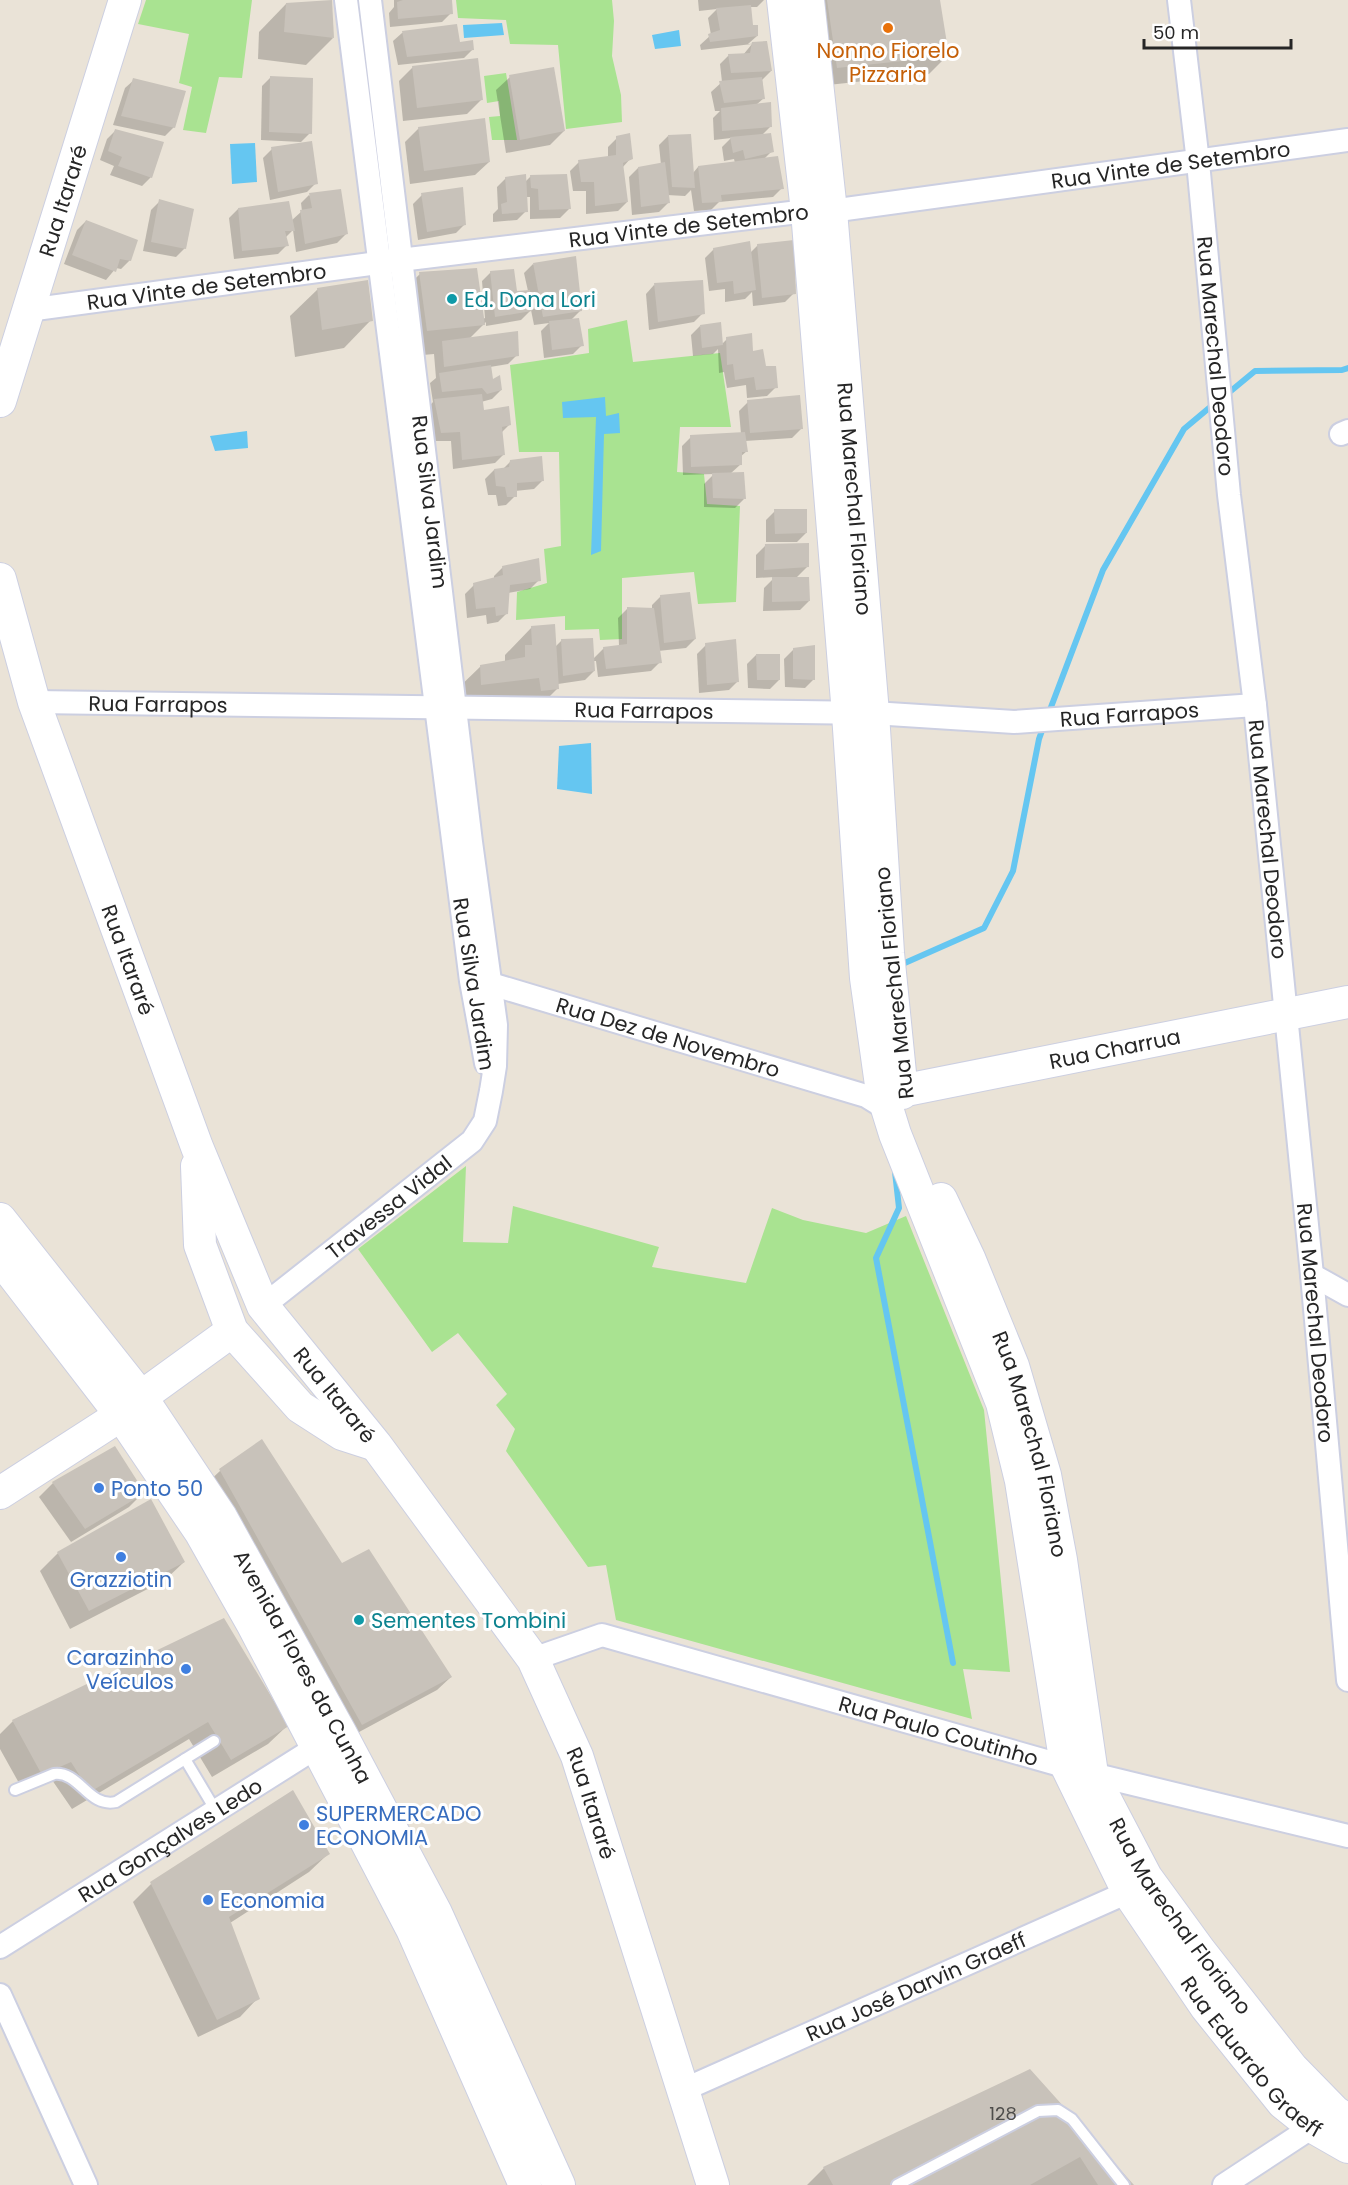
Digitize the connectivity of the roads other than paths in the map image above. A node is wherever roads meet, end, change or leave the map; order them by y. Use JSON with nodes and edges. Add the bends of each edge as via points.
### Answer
{"nodes":[{"id":1,"x":125,"y":0,"type":"edge"},
{"id":2,"x":346,"y":0,"type":"edge"},
{"id":3,"x":370,"y":0,"type":"edge"},
{"id":4,"x":783,"y":0,"type":"edge"},
{"id":5,"x":808,"y":0,"type":"edge"},
{"id":6,"x":1179,"y":0,"type":"edge"},
{"id":7,"x":384,"y":119,"type":"junction"},
{"id":8,"x":362,"y":121,"type":"junction"},
{"id":9,"x":1348,"y":140,"type":"edge"},
{"id":10,"x":1198,"y":162,"type":"junction"},
{"id":11,"x":819,"y":211,"type":"junction"},
{"id":12,"x":390,"y":262,"type":"junction"},
{"id":13,"x":28,"y":310,"type":"junction"},
{"id":14,"x":0,"y":401,"type":"edge"},
{"id":15,"x":0,"y":579,"type":"edge"},
{"id":16,"x":34,"y":702,"type":"junction"},
{"id":17,"x":1255,"y":705,"type":"junction"},
{"id":18,"x":446,"y":706,"type":"junction"},
{"id":19,"x":861,"y":713,"type":"junction"},
{"id":20,"x":481,"y":982,"type":"junction"},
{"id":21,"x":1348,"y":1002,"type":"edge"},
{"id":22,"x":1348,"y":1021,"type":"edge"},
{"id":23,"x":1287,"y":1024,"type":"junction"},
{"id":24,"x":491,"y":1091,"type":"joint"},
{"id":25,"x":888,"y":1099,"type":"junction"},
{"id":26,"x":197,"y":1147,"type":"junction"},
{"id":27,"x":0,"y":1219,"type":"edge"},
{"id":28,"x":0,"y":1258,"type":"edge"},
{"id":29,"x":1312,"y":1275,"type":"junction"},
{"id":30,"x":1348,"y":1295,"type":"edge"},
{"id":31,"x":263,"y":1306,"type":"junction"},
{"id":32,"x":232,"y":1331,"type":"junction"},
{"id":33,"x":131,"y":1406,"type":"junction"},
{"id":34,"x":376,"y":1445,"type":"junction"},
{"id":35,"x":0,"y":1493,"type":"edge"},
{"id":36,"x":533,"y":1659,"type":"junction"},
{"id":37,"x":1348,"y":1680,"type":"edge"},
{"id":38,"x":329,"y":1740,"type":"junction"},
{"id":39,"x":214,"y":1741,"type":"dead end"},
{"id":40,"x":184,"y":1759,"type":"junction"},
{"id":41,"x":1079,"y":1770,"type":"junction"},
{"id":42,"x":15,"y":1790,"type":"dead end"},
{"id":43,"x":216,"y":1811,"type":"junction"},
{"id":44,"x":1348,"y":1836,"type":"edge"},
{"id":45,"x":1137,"y":1884,"type":"junction"},
{"id":46,"x":424,"y":1921,"type":"junction"},
{"id":47,"x":0,"y":1947,"type":"edge"},
{"id":48,"x":0,"y":1995,"type":"edge"},
{"id":49,"x":684,"y":2090,"type":"junction"},
{"id":50,"x":1332,"y":2120,"type":"edge"},
{"id":51,"x":1348,"y":2147,"type":"edge"},
{"id":52,"x":86,"y":2185,"type":"edge"},
{"id":53,"x":525,"y":2185,"type":"edge"},
{"id":54,"x":559,"y":2185,"type":"edge"},
{"id":55,"x":713,"y":2185,"type":"edge"},
{"id":56,"x":897,"y":2185,"type":"edge"},
{"id":57,"x":1124,"y":2185,"type":"edge"},
{"id":58,"x":1224,"y":2185,"type":"edge"}],
"edges":[{"from":1,"to":13,"type":"street","name":"Rua Itararé"},
{"from":2,"to":8,"type":"street","name":"Rua Silva Jardim"},
{"from":3,"to":7,"type":"street","name":"Rua Silva Jardim"},
{"from":4,"to":11,"type":"street","name":"Rua Marechal Floriano"},
{"from":5,"to":11,"type":"street","name":"Rua Marechal Floriano"},
{"from":6,"to":10,"type":"street","name":"Rua Marechal Deodoro"},
{"from":7,"to":8,"type":"street"},
{"from":7,"to":12,"type":"street","name":"Rua Silva Jardim"},
{"from":8,"to":12,"type":"street","name":"Rua Silva Jardim"},
{"from":9,"to":10,"type":"street","name":"Rua Vinte de Setembro"},
{"from":10,"to":11,"type":"street","name":"Rua Vinte de Setembro"},
{"from":10,"to":17,"type":"street","name":"Rua Marechal Deodoro","via":[[1229,495]]},
{"from":11,"to":12,"type":"street","name":"Rua Vinte de Setembro"},
{"from":11,"to":19,"type":"street","name":"Rua Marechal Floriano"},
{"from":12,"to":13,"type":"street","name":"Rua Vinte de Setembro"},
{"from":12,"to":18,"type":"street","name":"Rua Silva Jardim"},
{"from":13,"to":14,"type":"street","name":"Rua Itararé"},
{"from":15,"to":16,"type":"street","name":"Rua Itararé"},
{"from":16,"to":18,"type":"street","name":"Rua Farrapos"},
{"from":16,"to":26,"type":"street","name":"Rua Itararé"},
{"from":17,"to":19,"type":"street","name":"Rua Farrapos","via":[[1014,723]]},
{"from":17,"to":23,"type":"street","name":"Rua Marechal Deodoro"},
{"from":18,"to":19,"type":"street","name":"Rua Farrapos"},
{"from":18,"to":20,"type":"street","name":"Rua Silva Jardim"},
{"from":19,"to":25,"type":"street","name":"Rua Marechal Floriano","via":[[866,978]]},
{"from":20,"to":24,"type":"street","name":"Rua Silva Jardim"},
{"from":20,"to":25,"type":"street","name":"Rua Dez de Novembro"},
{"from":21,"to":23,"type":"street","name":"Rua Charrua"},
{"from":22,"to":23,"type":"street","name":"Rua Charrua"},
{"from":23,"to":25,"type":"street","name":"Rua Charrua"},
{"from":23,"to":29,"type":"street","name":"Rua Marechal Deodoro"},
{"from":24,"to":31,"type":"street","name":"Travessa Vidal","via":[[485,1121],[472,1141]]},
{"from":25,"to":41,"type":"street","name":"Rua Marechal Floriano","via":[[1033,1479]]},
{"from":26,"to":31,"type":"street","name":"Rua Itararé"},
{"from":26,"to":32,"type":"street","via":[[200,1245]]},
{"from":27,"to":33,"type":"street","name":"Avenida Flores da Cunha"},
{"from":28,"to":33,"type":"street","name":"Avenida Flores da Cunha"},
{"from":29,"to":30,"type":"street"},
{"from":29,"to":37,"type":"street","name":"Rua Marechal Deodoro"},
{"from":31,"to":34,"type":"street","name":"Rua Itararé"},
{"from":32,"to":33,"type":"street"},
{"from":32,"to":34,"type":"street","via":[[300,1407],[342,1434]]},
{"from":33,"to":35,"type":"street"},
{"from":33,"to":38,"type":"street","name":"Avenida Flores da Cunha","via":[[201,1533]]},
{"from":34,"to":36,"type":"street","name":"Rua Itararé"},
{"from":36,"to":41,"type":"street","name":"Rua Paulo Coutinho","via":[[602,1635]]},
{"from":36,"to":49,"type":"street","name":"Rua Itararé","via":[[577,1756]]},
{"from":38,"to":43,"type":"street","name":"Rua Gonçalves Ledo"},
{"from":38,"to":46,"type":"street","name":"Avenida Flores da Cunha"},
{"from":39,"to":40,"type":"lane"},
{"from":40,"to":42,"type":"lane","via":[[116,1802],[106,1804],[60,1773]]},
{"from":40,"to":43,"type":"lane"},
{"from":41,"to":44,"type":"street","name":"Rua Paulo Coutinho"},
{"from":41,"to":45,"type":"street","name":"Rua Marechal Floriano"},
{"from":43,"to":47,"type":"street","name":"Rua Gonçalves Ledo"},
{"from":45,"to":49,"type":"street","name":"Rua José Darvin Graeff"},
{"from":45,"to":50,"type":"street","name":"Rua Eduardo Graeff","via":[[1206,2007],[1283,2103]]},
{"from":46,"to":53,"type":"street","name":"Avenida Flores da Cunha"},
{"from":46,"to":54,"type":"street","name":"Avenida Flores da Cunha"},
{"from":48,"to":52,"type":"street"},
{"from":49,"to":55,"type":"street","name":"Rua Itararé"},
{"from":50,"to":51,"type":"street","name":"Rua Eduardo Graeff"},
{"from":50,"to":58,"type":"street"},
{"from":56,"to":57,"type":"lane","via":[[1038,2111],[1058,2110],[1072,2119]]}]}
